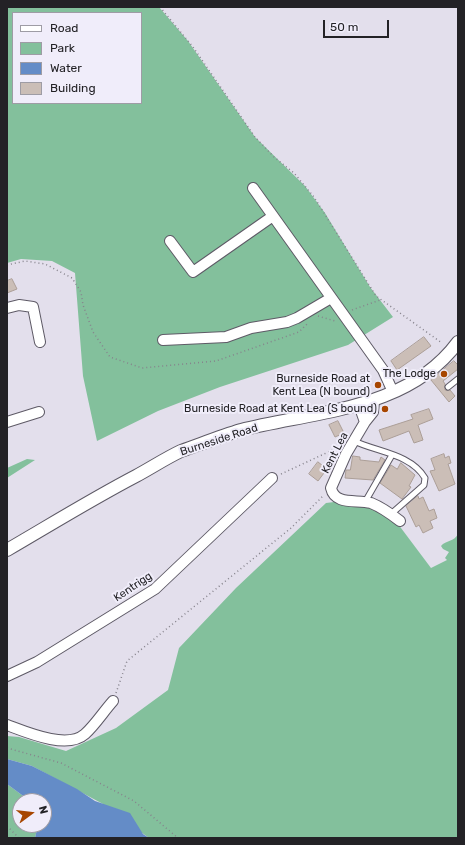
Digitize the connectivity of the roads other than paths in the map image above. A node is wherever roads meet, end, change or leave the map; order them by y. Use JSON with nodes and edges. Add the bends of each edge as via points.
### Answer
{"nodes":[{"id":1,"x":253,"y":188,"type":"dead end"},
{"id":2,"x":272,"y":216,"type":"junction"},
{"id":3,"x":170,"y":241,"type":"dead end"},
{"id":4,"x":331,"y":298,"type":"junction"},
{"id":5,"x":7,"y":308,"type":"edge"},
{"id":6,"x":163,"y":340,"type":"dead end"},
{"id":7,"x":40,"y":342,"type":"dead end"},
{"id":8,"x":455,"y":348,"type":"edge"},
{"id":9,"x":458,"y":379,"type":"edge"},
{"id":10,"x":448,"y":386,"type":"dead end"},
{"id":11,"x":393,"y":392,"type":"junction"},
{"id":12,"x":374,"y":401,"type":"junction"},
{"id":13,"x":359,"y":405,"type":"junction"},
{"id":14,"x":39,"y":412,"type":"dead end"},
{"id":15,"x":7,"y":422,"type":"edge"},
{"id":16,"x":365,"y":422,"type":"junction"},
{"id":17,"x":354,"y":441,"type":"junction"},
{"id":18,"x":392,"y":455,"type":"junction"},
{"id":19,"x":272,"y":478,"type":"road end"},
{"id":20,"x":365,"y":502,"type":"junction"},
{"id":21,"x":391,"y":514,"type":"junction"},
{"id":22,"x":400,"y":521,"type":"dead end"},
{"id":23,"x":7,"y":550,"type":"edge"},
{"id":24,"x":7,"y":675,"type":"edge"},
{"id":25,"x":113,"y":701,"type":"road end"},
{"id":26,"x":7,"y":725,"type":"edge"}],
"edges":[{"from":1,"to":2,"type":"street"},
{"from":2,"to":3,"type":"street","via":[[193,272]]},
{"from":2,"to":4,"type":"street"},
{"from":4,"to":6,"type":"street","via":[[287,322],[251,328],[226,337]]},
{"from":4,"to":11,"type":"street","via":[[383,370]]},
{"from":5,"to":7,"type":"street","via":[[19,305],[33,307]]},
{"from":8,"to":11,"type":"street","name":"Burneside Road","via":[[422,376]]},
{"from":9,"to":10,"type":"lane"},
{"from":11,"to":12,"type":"street","name":"Burneside Road"},
{"from":12,"to":13,"type":"street","name":"Burneside Road"},
{"from":12,"to":16,"type":"street","name":"Kent Lea","via":[[373,412]]},
{"from":13,"to":16,"type":"street"},
{"from":13,"to":23,"type":"street","name":"Burneside Road","via":[[240,431],[180,452],[114,487]]},
{"from":14,"to":15,"type":"street"},
{"from":16,"to":17,"type":"street","name":"Kent Lea"},
{"from":17,"to":18,"type":"lane"},
{"from":17,"to":20,"type":"street","name":"Kent Lea","via":[[331,488],[338,499]]},
{"from":18,"to":20,"type":"lane"},
{"from":18,"to":21,"type":"lane","via":[[405,460],[420,471],[425,482]]},
{"from":19,"to":24,"type":"street","name":"Kentrigg","via":[[155,589],[37,662]]},
{"from":20,"to":21,"type":"street","name":"Kent Lea"},
{"from":21,"to":22,"type":"street","name":"Kent Lea"},
{"from":25,"to":26,"type":"street","via":[[84,735],[67,741],[46,738]]}]}
